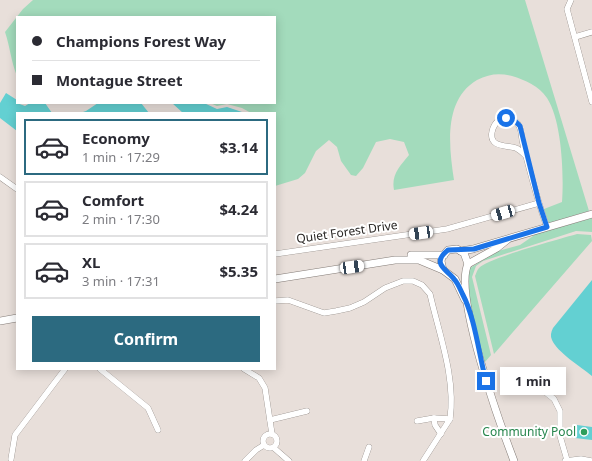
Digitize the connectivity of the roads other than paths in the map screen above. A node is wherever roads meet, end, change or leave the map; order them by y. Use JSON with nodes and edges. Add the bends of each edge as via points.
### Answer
{"nodes":[{"id":1,"x":571,"y":0,"type":"edge"},
{"id":2,"x":592,"y":32,"type":"edge"},
{"id":3,"x":574,"y":37,"type":"junction"},
{"id":4,"x":592,"y":102,"type":"edge"},
{"id":5,"x":526,"y":156,"type":"junction"},
{"id":6,"x":0,"y":177,"type":"edge"},
{"id":7,"x":16,"y":188,"type":"edge"},
{"id":8,"x":539,"y":203,"type":"junction"},
{"id":9,"x":592,"y":214,"type":"edge"},
{"id":10,"x":547,"y":227,"type":"junction"},
{"id":11,"x":508,"y":240,"type":"junction"},
{"id":12,"x":461,"y":251,"type":"junction"},
{"id":13,"x":276,"y":254,"type":"edge"},
{"id":14,"x":444,"y":255,"type":"junction"},
{"id":15,"x":395,"y":260,"type":"junction"},
{"id":16,"x":468,"y":264,"type":"junction"},
{"id":17,"x":443,"y":270,"type":"junction"},
{"id":18,"x":276,"y":279,"type":"edge"},
{"id":19,"x":276,"y":301,"type":"edge"},
{"id":20,"x":467,"y":303,"type":"junction"},
{"id":21,"x":16,"y":318,"type":"edge"},
{"id":22,"x":0,"y":321,"type":"edge"},
{"id":23,"x":64,"y":370,"type":"edge"},
{"id":24,"x":101,"y":370,"type":"edge"},
{"id":25,"x":246,"y":370,"type":"edge"},
{"id":26,"x":521,"y":373,"type":"dead end"},
{"id":27,"x":307,"y":411,"type":"dead end"},
{"id":28,"x":434,"y":418,"type":"junction"},
{"id":29,"x":450,"y":419,"type":"junction"},
{"id":30,"x":270,"y":420,"type":"junction"},
{"id":31,"x":417,"y":422,"type":"dead end"},
{"id":32,"x":158,"y":430,"type":"dead end"},
{"id":33,"x":272,"y":434,"type":"junction"},
{"id":34,"x":441,"y":434,"type":"junction"},
{"id":35,"x":264,"y":445,"type":"junction"},
{"id":36,"x":369,"y":447,"type":"dead end"},
{"id":37,"x":274,"y":448,"type":"junction"},
{"id":38,"x":11,"y":459,"type":"dead end"},
{"id":39,"x":245,"y":461,"type":"edge"},
{"id":40,"x":289,"y":461,"type":"edge"},
{"id":41,"x":364,"y":461,"type":"edge"},
{"id":42,"x":423,"y":461,"type":"edge"},
{"id":43,"x":514,"y":461,"type":"edge"},
{"id":44,"x":566,"y":461,"type":"edge"},
{"id":45,"x":592,"y":461,"type":"edge"}],
"edges":[{"from":1,"to":3,"type":"street","via":[[567,9]]},
{"from":2,"to":3,"type":"street"},
{"from":3,"to":4,"type":"street"},
{"from":5,"to":5,"type":"street","via":[[520,126],[514,120],[498,120],[493,127],[494,141],[500,146],[520,150]]},
{"from":5,"to":8,"type":"street"},
{"from":6,"to":7,"type":"street"},
{"from":8,"to":10,"type":"street"},
{"from":8,"to":13,"type":"street","name":"Quiet Forest Drive","via":[[447,229]]},
{"from":9,"to":10,"type":"street"},
{"from":10,"to":11,"type":"street"},
{"from":11,"to":12,"type":"street"},
{"from":11,"to":16,"type":"street"},
{"from":12,"to":14,"type":"street","via":[[453,249]]},
{"from":12,"to":16,"type":"street","via":[[466,256]]},
{"from":14,"to":15,"type":"street","via":[[409,256]]},
{"from":14,"to":17,"type":"street","via":[[441,261]]},
{"from":15,"to":17,"type":"street","via":[[419,260]]},
{"from":15,"to":18,"type":"street"},
{"from":16,"to":20,"type":"street","via":[[465,274]]},
{"from":17,"to":20,"type":"street","via":[[455,279]]},
{"from":19,"to":29,"type":"street","via":[[288,300],[324,313],[350,308],[403,281],[413,281],[422,285],[430,294],[448,370],[452,404]]},
{"from":20,"to":43,"type":"street","via":[[492,404]]},
{"from":21,"to":22,"type":"street"},
{"from":23,"to":38,"type":"street","via":[[15,435]]},
{"from":24,"to":32,"type":"street","via":[[148,408]]},
{"from":25,"to":30,"type":"street","via":[[259,378],[265,388]]},
{"from":26,"to":44,"type":"street","via":[[554,399],[560,411],[560,436]]},
{"from":27,"to":30,"type":"street"},
{"from":28,"to":29,"type":"street"},
{"from":28,"to":31,"type":"street"},
{"from":28,"to":34,"type":"street"},
{"from":29,"to":34,"type":"street"},
{"from":30,"to":33,"type":"street"},
{"from":33,"to":35,"type":"street","via":[[263,438]]},
{"from":33,"to":37,"type":"street","via":[[277,439]]},
{"from":34,"to":42,"type":"street"},
{"from":35,"to":37,"type":"street","via":[[270,449]]},
{"from":35,"to":39,"type":"street"},
{"from":36,"to":41,"type":"street"},
{"from":37,"to":40,"type":"street"},
{"from":44,"to":45,"type":"street"}]}
